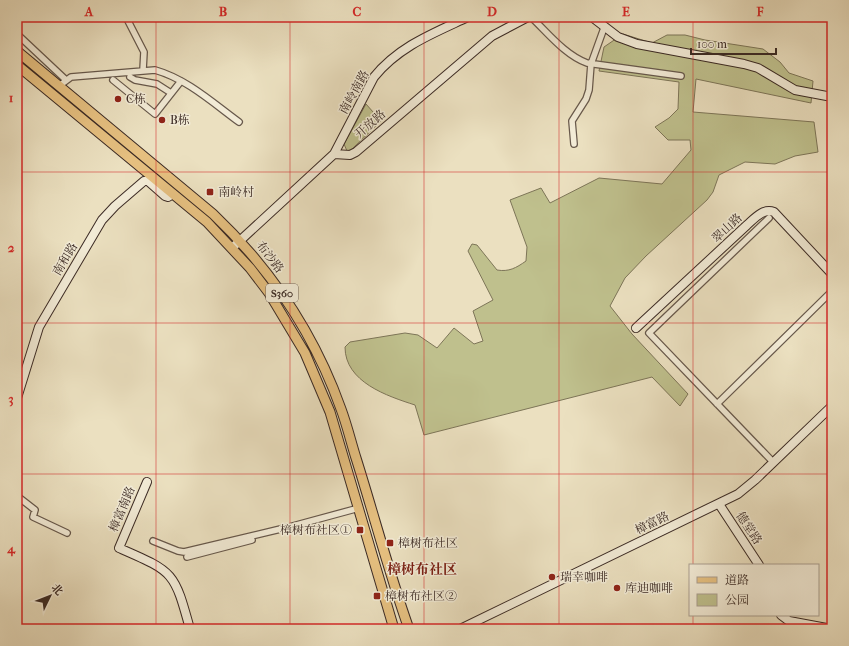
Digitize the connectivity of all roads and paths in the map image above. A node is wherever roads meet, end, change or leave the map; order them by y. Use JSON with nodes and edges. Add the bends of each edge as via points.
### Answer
{"nodes":[{"id":1,"x":126,"y":17,"type":"edge"},
{"id":2,"x":468,"y":17,"type":"edge"},
{"id":3,"x":529,"y":17,"type":"edge"},
{"id":4,"x":592,"y":17,"type":"edge"},
{"id":5,"x":604,"y":28,"type":"junction"},
{"id":6,"x":17,"y":34,"type":"edge"},
{"id":7,"x":17,"y":51,"type":"edge"},
{"id":8,"x":591,"y":64,"type":"junction"},
{"id":9,"x":17,"y":65,"type":"edge"},
{"id":10,"x":143,"y":70,"type":"junction"},
{"id":11,"x":681,"y":76,"type":"dead end"},
{"id":12,"x":130,"y":77,"type":"dead end"},
{"id":13,"x":113,"y":80,"type":"dead end"},
{"id":14,"x":181,"y":81,"type":"junction"},
{"id":15,"x":151,"y":82,"type":"junction"},
{"id":16,"x":62,"y":83,"type":"junction"},
{"id":17,"x":146,"y":88,"type":"dead end"},
{"id":18,"x":171,"y":93,"type":"junction"},
{"id":19,"x":832,"y":97,"type":"edge"},
{"id":20,"x":239,"y":122,"type":"dead end"},
{"id":21,"x":574,"y":144,"type":"dead end"},
{"id":22,"x":334,"y":154,"type":"junction"},
{"id":23,"x":173,"y":194,"type":"junction"},
{"id":24,"x":769,"y":218,"type":"dead end"},
{"id":25,"x":241,"y":241,"type":"junction"},
{"id":26,"x":232,"y":248,"type":"junction"},
{"id":27,"x":832,"y":274,"type":"edge"},
{"id":28,"x":832,"y":291,"type":"edge"},
{"id":29,"x":636,"y":328,"type":"dead end"},
{"id":30,"x":17,"y":398,"type":"edge"},
{"id":31,"x":717,"y":404,"type":"junction"},
{"id":32,"x":832,"y":406,"type":"edge"},
{"id":33,"x":773,"y":462,"type":"junction"},
{"id":34,"x":147,"y":482,"type":"dead end"},
{"id":35,"x":17,"y":496,"type":"edge"},
{"id":36,"x":719,"y":504,"type":"junction"},
{"id":37,"x":359,"y":509,"type":"junction"},
{"id":38,"x":67,"y":534,"type":"dead end"},
{"id":39,"x":153,"y":541,"type":"dead end"},
{"id":40,"x":187,"y":558,"type":"dead end"},
{"id":41,"x":758,"y":564,"type":"edge"},
{"id":42,"x":782,"y":616,"type":"edge"},
{"id":43,"x":475,"y":626,"type":"edge"},
{"id":44,"x":190,"y":629,"type":"edge"},
{"id":45,"x":394,"y":629,"type":"edge"},
{"id":46,"x":409,"y":629,"type":"edge"},
{"id":47,"x":460,"y":629,"type":"edge"},
{"id":48,"x":832,"y":629,"type":"edge"}],
"edges":[{"from":1,"to":10,"type":"street","via":[[144,52]]},
{"from":2,"to":22,"type":"street","name":"南岭南路","via":[[412,44],[395,55],[382,68],[374,77]]},
{"from":3,"to":8,"type":"street","via":[[577,60]]},
{"from":3,"to":22,"type":"street","name":"开放路","via":[[492,36],[356,152],[350,155]]},
{"from":4,"to":5,"type":"street"},
{"from":5,"to":8,"type":"street"},
{"from":5,"to":19,"type":"street","via":[[637,44],[758,68],[795,90]]},
{"from":6,"to":16,"type":"street"},
{"from":7,"to":16,"type":"main road","name":"布沙路","number":"S360"},
{"from":8,"to":11,"type":"street"},
{"from":8,"to":21,"type":"street","via":[[587,95],[572,121]]},
{"from":9,"to":23,"type":"main road","name":"布沙路","number":"S360"},
{"from":10,"to":14,"type":"street","via":[[167,73]]},
{"from":10,"to":16,"type":"street","via":[[71,78]]},
{"from":12,"to":15,"type":"street"},
{"from":13,"to":18,"type":"street","via":[[155,114]]},
{"from":14,"to":18,"type":"street"},
{"from":14,"to":20,"type":"street"},
{"from":15,"to":17,"type":"street"},
{"from":15,"to":18,"type":"street"},
{"from":16,"to":25,"type":"main road","name":"布沙路","number":"S360"},
{"from":22,"to":25,"type":"street"},
{"from":23,"to":26,"type":"main road","name":"布沙路","number":"S360"},
{"from":23,"to":30,"type":"street","name":"南和路","via":[[171,197],[165,196],[148,181],[144,181],[102,220],[39,327]]},
{"from":24,"to":31,"type":"street","via":[[649,333]]},
{"from":25,"to":26,"type":"street"},
{"from":25,"to":46,"type":"main road","name":"布沙路","number":"S360","via":[[298,316],[329,378],[342,410]]},
{"from":26,"to":37,"type":"main road","name":"布沙路","number":"S360","via":[[269,293],[305,353],[330,412]]},
{"from":27,"to":29,"type":"street","name":"翠山路","via":[[774,212],[768,210],[747,225]]},
{"from":28,"to":31,"type":"street"},
{"from":31,"to":33,"type":"street"},
{"from":32,"to":33,"type":"street","name":"樟富路"},
{"from":33,"to":36,"type":"street","name":"樟富路","via":[[747,487]]},
{"from":34,"to":44,"type":"street","name":"樟富南路","via":[[119,548],[153,562],[169,574],[180,594]]},
{"from":35,"to":38,"type":"street","via":[[35,510],[33,517]]},
{"from":36,"to":41,"type":"street","name":"德堂路"},
{"from":36,"to":43,"type":"street","name":"樟富路"},
{"from":37,"to":39,"type":"street","via":[[184,552],[178,552]]},
{"from":37,"to":40,"type":"street"},
{"from":37,"to":45,"type":"main road","name":"布沙路","number":"S360"},
{"from":42,"to":48,"type":"street","via":[[788,621]]},
{"from":43,"to":47,"type":"street","name":"樟富路"}]}
